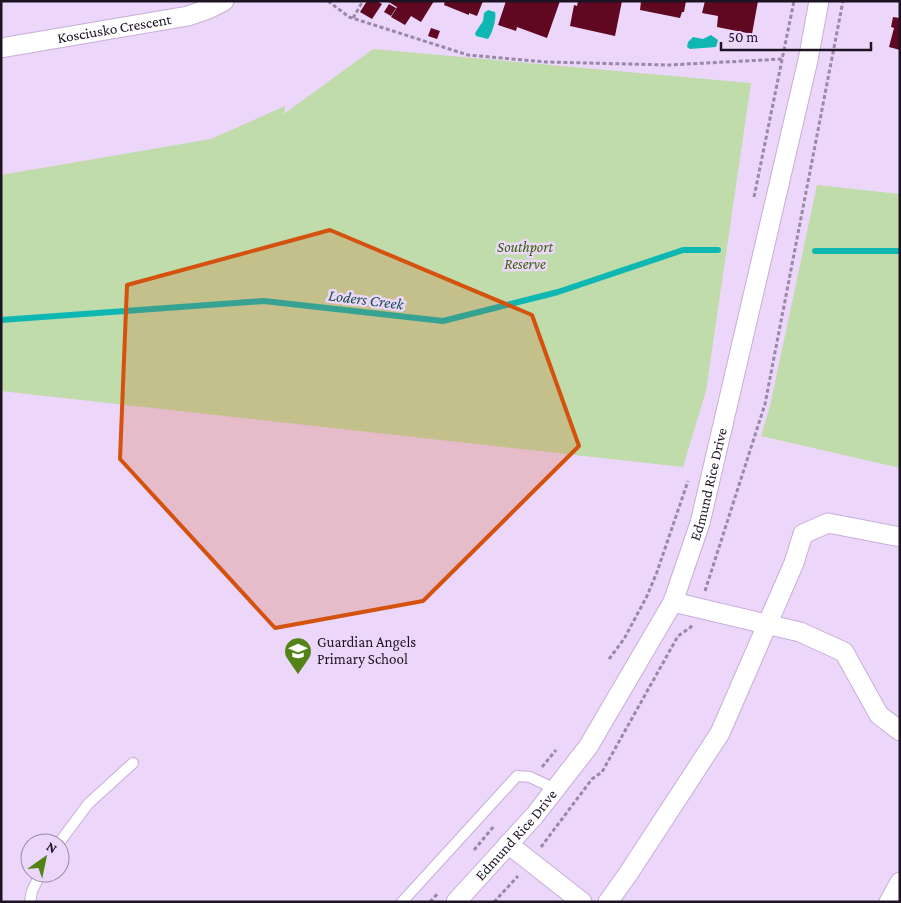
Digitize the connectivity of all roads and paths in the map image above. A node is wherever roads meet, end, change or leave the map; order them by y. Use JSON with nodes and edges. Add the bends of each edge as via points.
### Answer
{"nodes":[{"id":1,"x":224,"y":1,"type":"edge"},
{"id":2,"x":328,"y":1,"type":"edge"},
{"id":3,"x":362,"y":1,"type":"edge"},
{"id":4,"x":794,"y":1,"type":"edge"},
{"id":5,"x":820,"y":1,"type":"edge"},
{"id":6,"x":353,"y":18,"type":"junction"},
{"id":7,"x":1,"y":48,"type":"edge"},
{"id":8,"x":782,"y":59,"type":"junction"},
{"id":9,"x":754,"y":199,"type":"dead end"},
{"id":10,"x":690,"y":474,"type":"dead end"},
{"id":11,"x":900,"y":537,"type":"edge"},
{"id":12,"x":673,"y":602,"type":"junction"},
{"id":13,"x":767,"y":624,"type":"junction"},
{"id":14,"x":608,"y":660,"type":"dead end"},
{"id":15,"x":900,"y":730,"type":"edge"},
{"id":16,"x":133,"y":763,"type":"dead end"},
{"id":17,"x":556,"y":789,"type":"junction"},
{"id":18,"x":66,"y":833,"type":"edge"},
{"id":19,"x":508,"y":844,"type":"junction"},
{"id":20,"x":900,"y":882,"type":"edge"},
{"id":21,"x":36,"y":883,"type":"edge"},
{"id":22,"x":30,"y":902,"type":"edge"},
{"id":23,"x":402,"y":902,"type":"edge"},
{"id":24,"x":456,"y":902,"type":"edge"},
{"id":25,"x":582,"y":902,"type":"edge"},
{"id":26,"x":608,"y":902,"type":"edge"},
{"id":27,"x":890,"y":902,"type":"edge"}],
"edges":[{"from":1,"to":7,"type":"street","name":"Kosciusko Crescent","via":[[188,16]]},
{"from":2,"to":6,"type":"path"},
{"from":3,"to":6,"type":"path"},
{"from":4,"to":8,"type":"path"},
{"from":5,"to":12,"type":"street","name":"Edmund Rice Drive","via":[[700,523]]},
{"from":6,"to":8,"type":"path","via":[[468,55],[546,62],[669,65]]},
{"from":8,"to":9,"type":"path"},
{"from":10,"to":14,"type":"path","via":[[648,596]]},
{"from":11,"to":13,"type":"street","via":[[828,522],[803,534]]},
{"from":12,"to":13,"type":"street"},
{"from":12,"to":17,"type":"street","name":"Edmund Rice Drive","via":[[588,747]]},
{"from":13,"to":15,"type":"street","via":[[800,632],[844,652],[879,715]]},
{"from":13,"to":26,"type":"street","via":[[720,733]]},
{"from":16,"to":18,"type":"lane","via":[[88,804]]},
{"from":17,"to":19,"type":"street","name":"Edmund Rice Drive"},
{"from":17,"to":23,"type":"lane","via":[[530,777],[517,776]]},
{"from":19,"to":24,"type":"street","name":"Edmund Rice Drive"},
{"from":19,"to":25,"type":"street"},
{"from":20,"to":27,"type":"street"},
{"from":21,"to":22,"type":"lane"}]}
